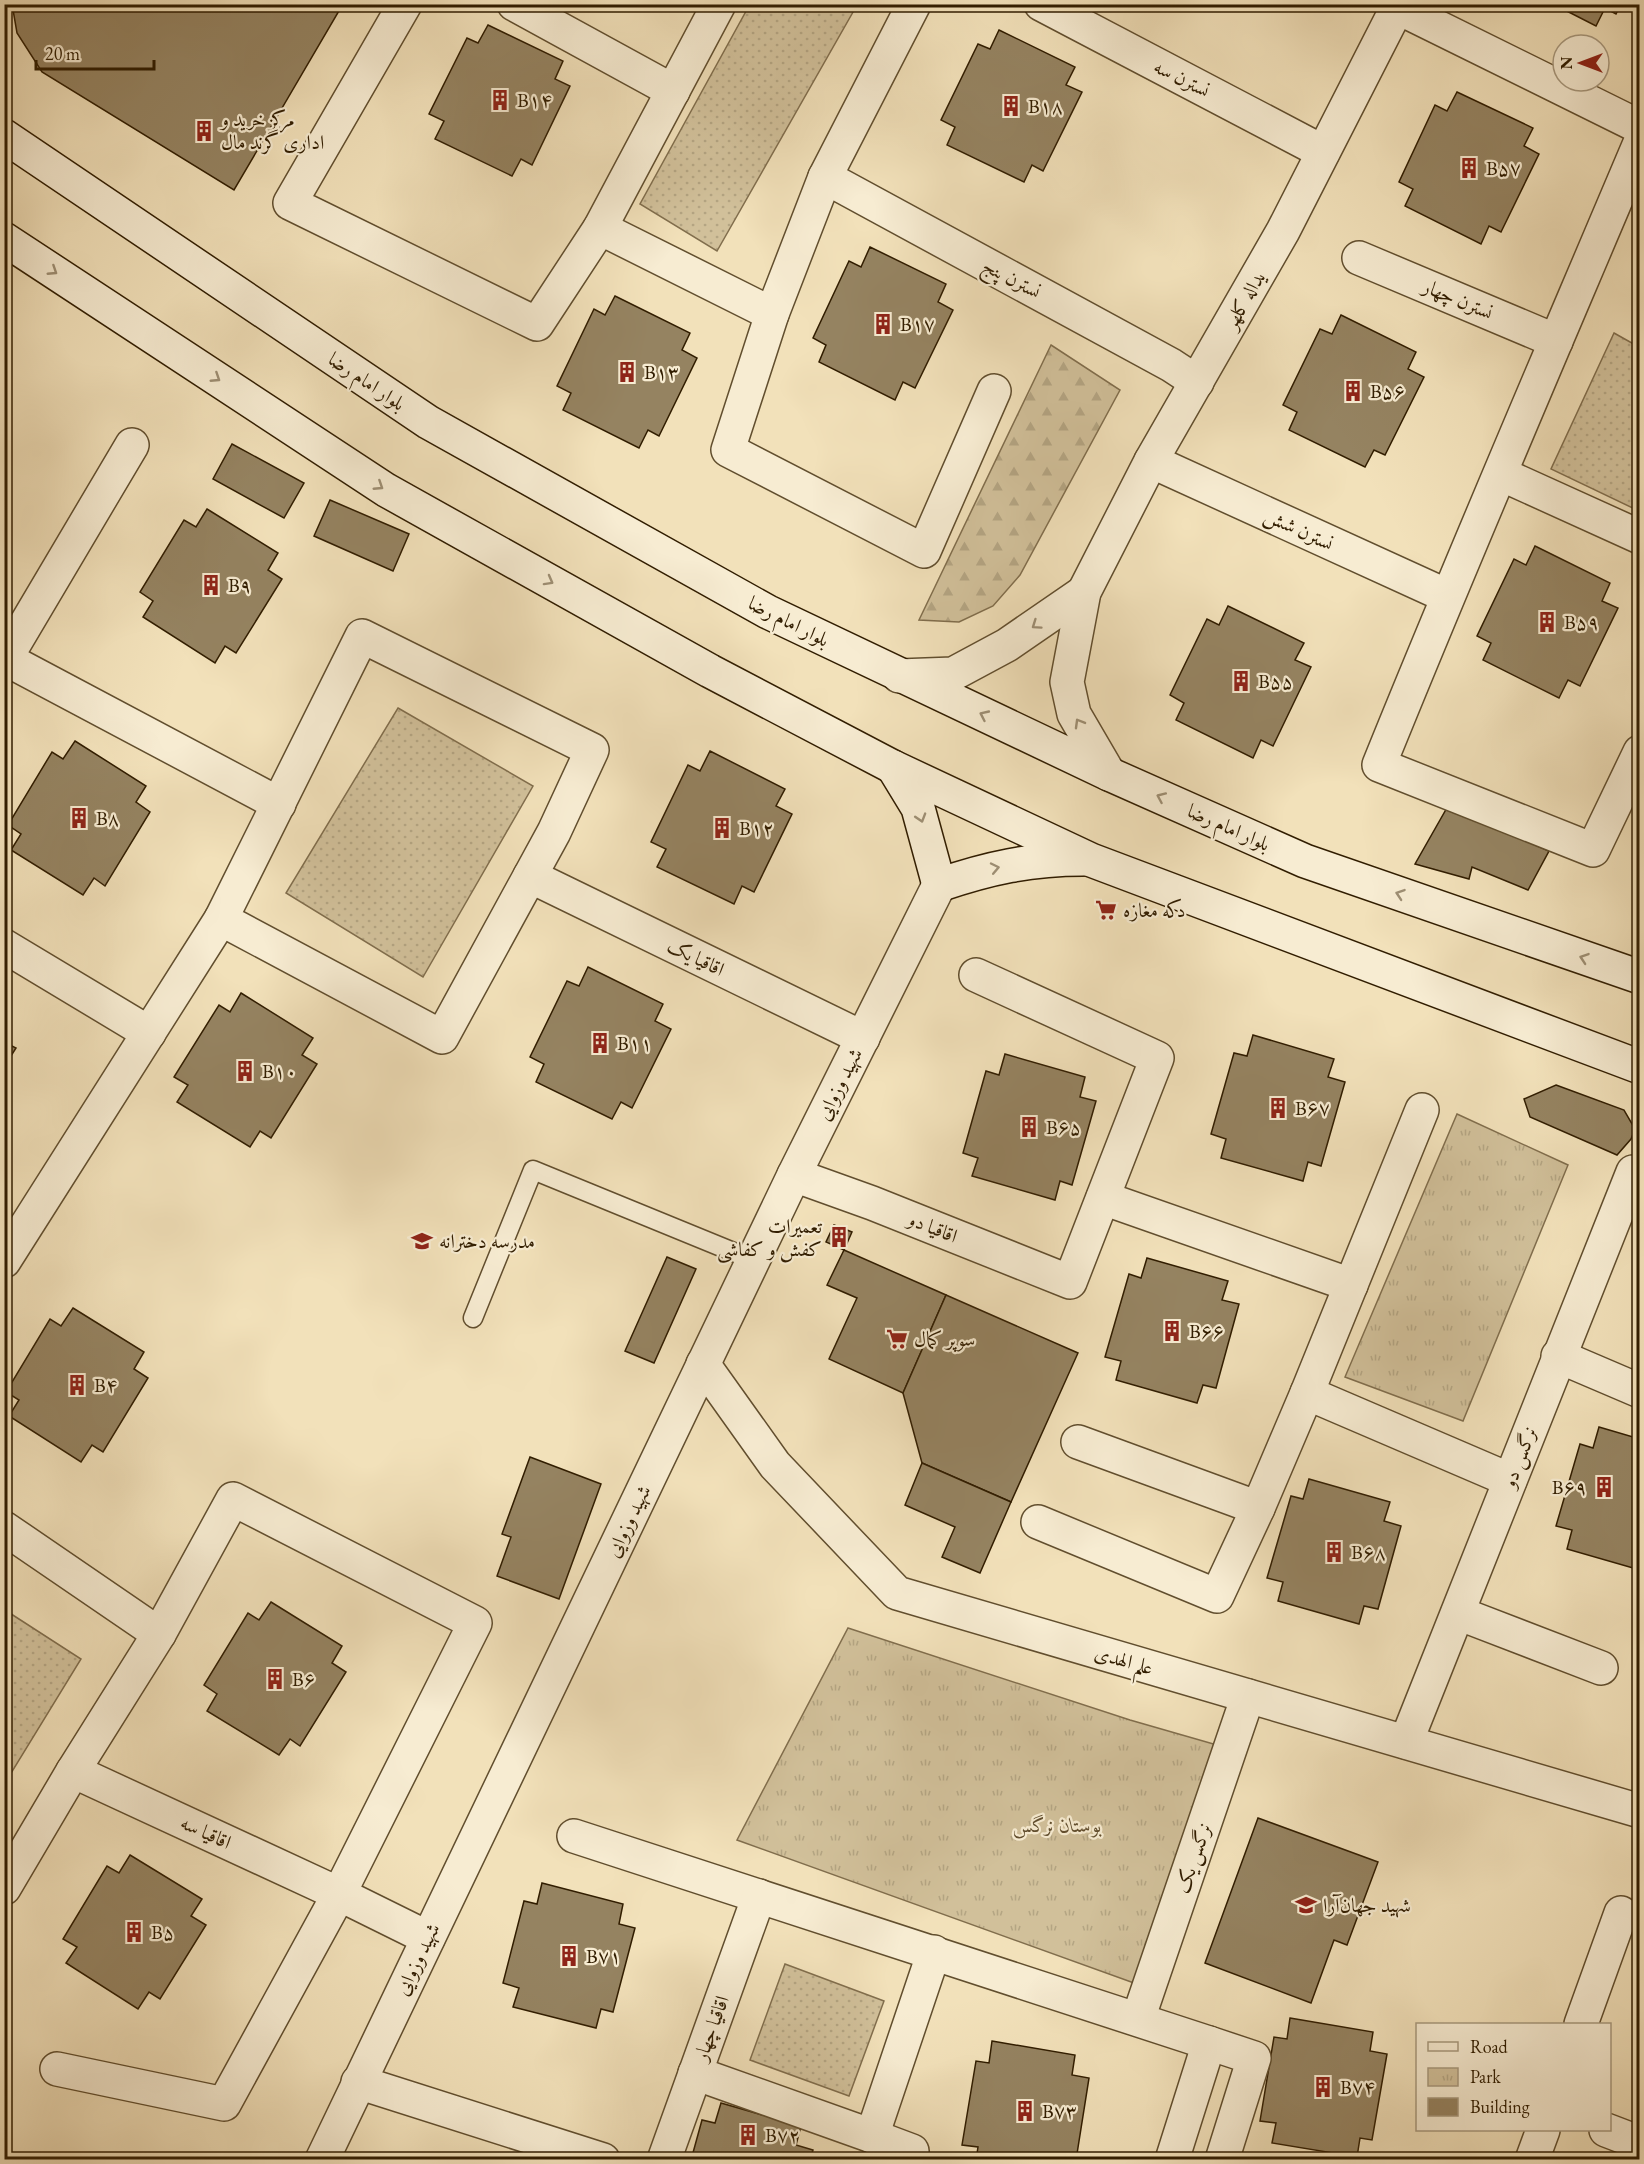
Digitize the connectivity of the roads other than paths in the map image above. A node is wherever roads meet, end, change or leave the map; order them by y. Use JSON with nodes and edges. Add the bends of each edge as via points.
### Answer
{"nodes":[{"id":1,"x":405,"y":4,"type":"edge"},
{"id":2,"x":514,"y":4,"type":"edge"},
{"id":3,"x":719,"y":4,"type":"edge"},
{"id":4,"x":914,"y":4,"type":"edge"},
{"id":5,"x":1041,"y":4,"type":"edge"},
{"id":6,"x":1398,"y":6,"type":"edge"},
{"id":7,"x":673,"y":91,"type":"junction"},
{"id":8,"x":1640,"y":127,"type":"edge"},
{"id":9,"x":4,"y":136,"type":"edge"},
{"id":10,"x":1640,"y":143,"type":"edge"},
{"id":11,"x":1323,"y":152,"type":"junction"},
{"id":12,"x":825,"y":177,"type":"junction"},
{"id":13,"x":600,"y":228,"type":"junction"},
{"id":14,"x":4,"y":238,"type":"edge"},
{"id":15,"x":1359,"y":258,"type":"dead end"},
{"id":16,"x":772,"y":314,"type":"junction"},
{"id":17,"x":1557,"y":341,"type":"junction"},
{"id":18,"x":1197,"y":382,"type":"junction"},
{"id":19,"x":994,"y":392,"type":"dead end"},
{"id":20,"x":132,"y":445,"type":"dead end"},
{"id":21,"x":1151,"y":461,"type":"junction"},
{"id":22,"x":1501,"y":474,"type":"junction"},
{"id":23,"x":1640,"y":537,"type":"edge"},
{"id":24,"x":1084,"y":592,"type":"junction"},
{"id":25,"x":1447,"y":596,"type":"junction"},
{"id":26,"x":5,"y":660,"type":"edge"},
{"id":27,"x":899,"y":676,"type":"junction"},
{"id":28,"x":1640,"y":752,"type":"edge"},
{"id":29,"x":893,"y":767,"type":"junction"},
{"id":30,"x":1109,"y":774,"type":"junction"},
{"id":31,"x":279,"y":804,"type":"junction"},
{"id":32,"x":1091,"y":860,"type":"junction"},
{"id":33,"x":530,"y":876,"type":"junction"},
{"id":34,"x":939,"y":885,"type":"junction"},
{"id":35,"x":221,"y":919,"type":"junction"},
{"id":36,"x":4,"y":946,"type":"edge"},
{"id":37,"x":976,"y":975,"type":"dead end"},
{"id":38,"x":1640,"y":978,"type":"edge"},
{"id":39,"x":149,"y":1033,"type":"junction"},
{"id":40,"x":863,"y":1038,"type":"junction"},
{"id":41,"x":1640,"y":1067,"type":"edge"},
{"id":42,"x":1422,"y":1110,"type":"dead end"},
{"id":43,"x":1633,"y":1172,"type":"dead end"},
{"id":44,"x":794,"y":1175,"type":"junction"},
{"id":45,"x":1103,"y":1198,"type":"junction"},
{"id":46,"x":753,"y":1260,"type":"junction"},
{"id":47,"x":4,"y":1261,"type":"edge"},
{"id":48,"x":1351,"y":1285,"type":"junction"},
{"id":49,"x":473,"y":1318,"type":"dead end"},
{"id":50,"x":1558,"y":1356,"type":"junction"},
{"id":51,"x":703,"y":1364,"type":"junction"},
{"id":52,"x":1640,"y":1391,"type":"edge"},
{"id":53,"x":1307,"y":1393,"type":"junction"},
{"id":54,"x":1078,"y":1442,"type":"dead end"},
{"id":55,"x":1510,"y":1480,"type":"junction"},
{"id":56,"x":1258,"y":1508,"type":"junction"},
{"id":57,"x":1038,"y":1522,"type":"dead end"},
{"id":58,"x":4,"y":1528,"type":"edge"},
{"id":59,"x":1458,"y":1613,"type":"junction"},
{"id":60,"x":159,"y":1634,"type":"junction"},
{"id":61,"x":1601,"y":1668,"type":"dead end"},
{"id":62,"x":1248,"y":1696,"type":"junction"},
{"id":63,"x":1406,"y":1742,"type":"junction"},
{"id":64,"x":73,"y":1771,"type":"junction"},
{"id":65,"x":1640,"y":1811,"type":"edge"},
{"id":66,"x":574,"y":1836,"type":"dead end"},
{"id":67,"x":4,"y":1888,"type":"edge"},
{"id":68,"x":339,"y":1894,"type":"junction"},
{"id":69,"x":759,"y":1896,"type":"junction"},
{"id":70,"x":1621,"y":1913,"type":"dead end"},
{"id":71,"x":428,"y":1938,"type":"junction"},
{"id":72,"x":934,"y":1952,"type":"junction"},
{"id":73,"x":1138,"y":2019,"type":"junction"},
{"id":74,"x":1582,"y":2023,"type":"edge"},
{"id":75,"x":1209,"y":2043,"type":"junction"},
{"id":76,"x":57,"y":2069,"type":"dead end"},
{"id":77,"x":695,"y":2073,"type":"junction"},
{"id":78,"x":358,"y":2082,"type":"junction"},
{"id":79,"x":1543,"y":2131,"type":"edge"},
{"id":80,"x":1609,"y":2131,"type":"edge"},
{"id":81,"x":872,"y":2136,"type":"junction"},
{"id":82,"x":1640,"y":2143,"type":"edge"},
{"id":83,"x":322,"y":2160,"type":"edge"},
{"id":84,"x":603,"y":2160,"type":"edge"},
{"id":85,"x":664,"y":2160,"type":"edge"},
{"id":86,"x":909,"y":2160,"type":"edge"},
{"id":87,"x":1172,"y":2160,"type":"edge"},
{"id":88,"x":1222,"y":2160,"type":"edge"},
{"id":89,"x":1532,"y":2160,"type":"edge"}],
"edges":[{"from":1,"to":13,"type":"street","via":[[290,203],[537,324]]},
{"from":2,"to":7,"type":"street"},
{"from":3,"to":7,"type":"street"},
{"from":4,"to":12,"type":"street"},
{"from":5,"to":11,"type":"street","name":"نسترن سه"},
{"from":6,"to":8,"type":"street"},
{"from":6,"to":11,"type":"street","name":"یداله کلهر"},
{"from":7,"to":13,"type":"street"},
{"from":9,"to":27,"type":"street","name":"بلوار امام رضا","via":[[428,422],[768,612]]},
{"from":10,"to":17,"type":"street"},
{"from":11,"to":18,"type":"street","name":"یداله کلهر"},
{"from":12,"to":16,"type":"street"},
{"from":12,"to":18,"type":"street","name":"نسترن پنج","via":[[1171,364]]},
{"from":13,"to":16,"type":"street"},
{"from":14,"to":29,"type":"street","one_way":true,"via":[[386,490],[710,671]]},
{"from":15,"to":17,"type":"street","name":"نسترن چهار"},
{"from":16,"to":19,"type":"street","via":[[728,450],[924,551]]},
{"from":17,"to":22,"type":"street"},
{"from":18,"to":21,"type":"street","name":"یداله کلهر"},
{"from":20,"to":26,"type":"street"},
{"from":21,"to":24,"type":"street","name":"یداله کلهر"},
{"from":21,"to":25,"type":"street","name":"نسترن شش"},
{"from":22,"to":23,"type":"street"},
{"from":22,"to":25,"type":"street"},
{"from":24,"to":27,"type":"street","name":"یداله کلهر","one_way":true,"via":[[1007,645],[953,674]]},
{"from":30,"to":24,"type":"street","name":"یداله کلهر","one_way":true,"via":[[1074,714],[1067,682]]},
{"from":25,"to":28,"type":"street","via":[[1379,765],[1593,850]]},
{"from":26,"to":31,"type":"street"},
{"from":30,"to":27,"type":"street","name":"بلوار امام رضا","one_way":true},
{"from":29,"to":32,"type":"street"},
{"from":29,"to":34,"type":"street","one_way":true,"via":[[918,808]]},
{"from":38,"to":30,"type":"street","name":"بلوار امام رضا","one_way":true,"via":[[1305,861]]},
{"from":31,"to":33,"type":"street","via":[[362,636],[592,750]]},
{"from":31,"to":35,"type":"street"},
{"from":34,"to":32,"type":"street","one_way":true,"via":[[1014,864],[1047,859]]},
{"from":32,"to":41,"type":"street"},
{"from":33,"to":35,"type":"street","via":[[442,1036]]},
{"from":33,"to":40,"type":"street","name":"اقاقیا یک"},
{"from":34,"to":40,"type":"street","name":"شهید وزوایی"},
{"from":35,"to":39,"type":"street"},
{"from":36,"to":39,"type":"street"},
{"from":37,"to":45,"type":"street","via":[[1157,1058]]},
{"from":39,"to":47,"type":"street"},
{"from":40,"to":44,"type":"street","name":"شهید وزوایی"},
{"from":42,"to":48,"type":"street"},
{"from":43,"to":50,"type":"street","name":"نرگس دو"},
{"from":44,"to":45,"type":"street","name":"اقاقیا دو","via":[[1070,1282]]},
{"from":44,"to":46,"type":"street","name":"شهید وزوایی"},
{"from":45,"to":48,"type":"street"},
{"from":46,"to":49,"type":"lane","via":[[533,1170]]},
{"from":46,"to":51,"type":"street","name":"شهید وزوایی"},
{"from":48,"to":53,"type":"street"},
{"from":50,"to":52,"type":"street"},
{"from":50,"to":55,"type":"street","name":"نرگس دو"},
{"from":51,"to":62,"type":"street","name":"علم الهدی","via":[[775,1465],[897,1593]]},
{"from":51,"to":71,"type":"street","name":"شهید وزوایی"},
{"from":53,"to":55,"type":"street"},
{"from":53,"to":56,"type":"street"},
{"from":54,"to":56,"type":"street"},
{"from":55,"to":59,"type":"street","name":"نرگس دو"},
{"from":56,"to":57,"type":"street","via":[[1217,1596]]},
{"from":58,"to":60,"type":"street"},
{"from":59,"to":61,"type":"street"},
{"from":59,"to":63,"type":"street","name":"نرگس دو"},
{"from":60,"to":64,"type":"street"},
{"from":60,"to":68,"type":"street","via":[[233,1499],[475,1623]]},
{"from":62,"to":63,"type":"street","name":"علم الهدی"},
{"from":62,"to":73,"type":"street","name":"نرگس یک"},
{"from":63,"to":65,"type":"street","name":"علم الهدی"},
{"from":64,"to":67,"type":"street"},
{"from":64,"to":68,"type":"street","name":"اقاقیا سه"},
{"from":66,"to":69,"type":"street"},
{"from":68,"to":71,"type":"street","name":"اقاقیا سه"},
{"from":68,"to":76,"type":"street","via":[[224,2104]]},
{"from":69,"to":72,"type":"street"},
{"from":69,"to":77,"type":"street","name":"اقاقیا چهار"},
{"from":70,"to":74,"type":"street"},
{"from":71,"to":78,"type":"street","name":"شهید وزوایی"},
{"from":72,"to":73,"type":"street"},
{"from":72,"to":81,"type":"street"},
{"from":73,"to":75,"type":"street"},
{"from":75,"to":87,"type":"street"},
{"from":75,"to":88,"type":"street","via":[[1254,2058]]},
{"from":77,"to":81,"type":"street"},
{"from":77,"to":85,"type":"street","name":"اقاقیا چهار"},
{"from":78,"to":83,"type":"street","name":"شهید وزوایی"},
{"from":78,"to":84,"type":"street"},
{"from":79,"to":89,"type":"street"},
{"from":80,"to":82,"type":"street"},
{"from":81,"to":86,"type":"street","via":[[912,2151]]}]}
